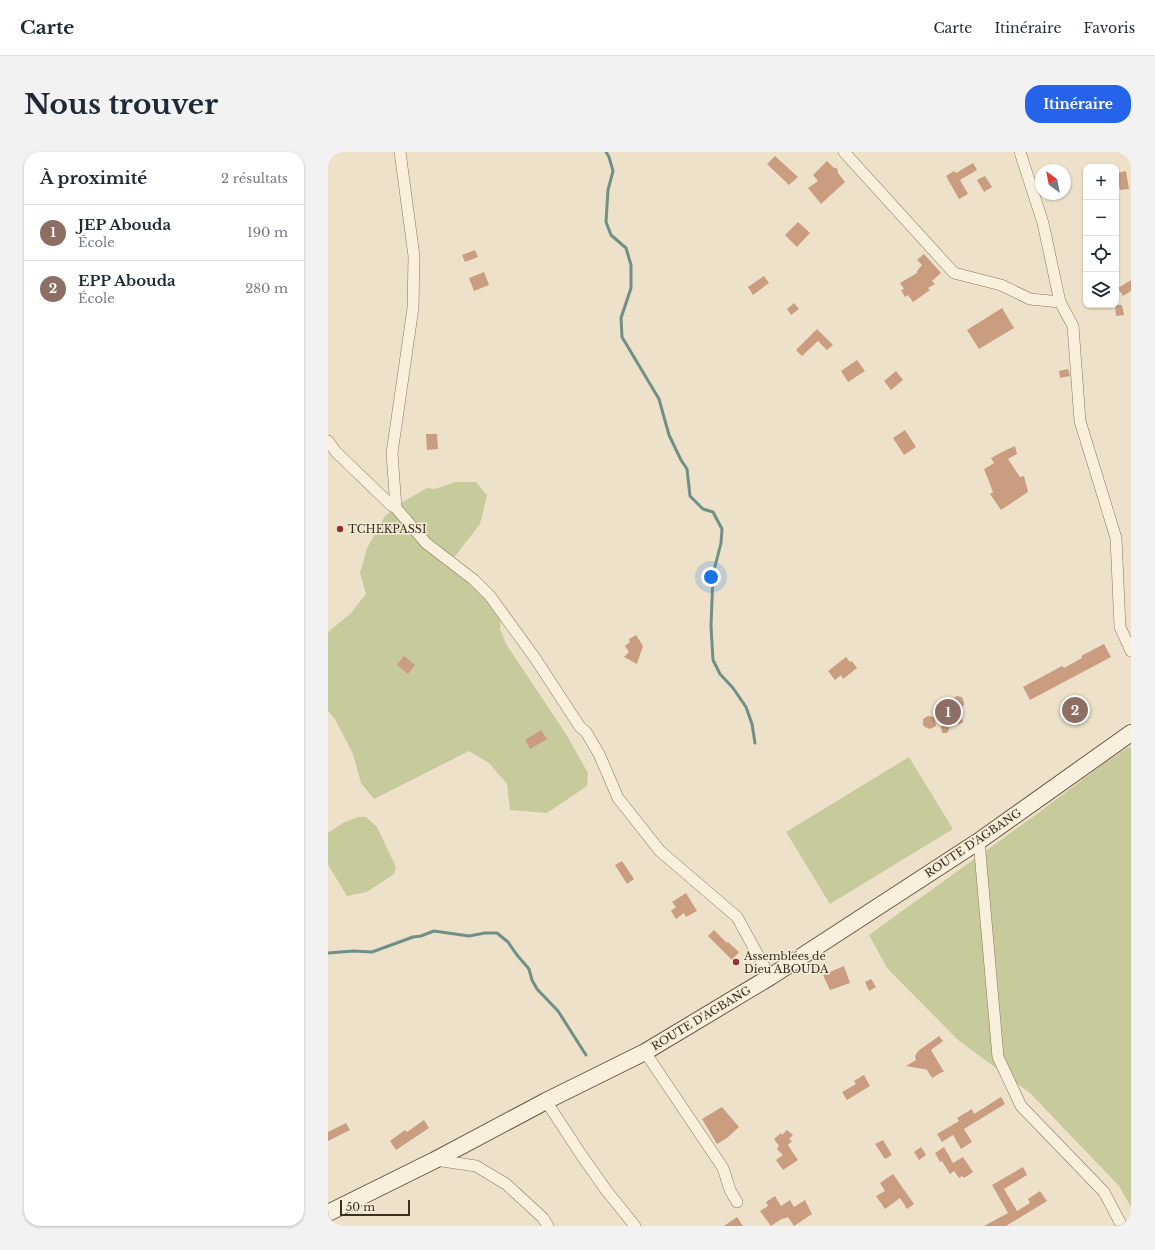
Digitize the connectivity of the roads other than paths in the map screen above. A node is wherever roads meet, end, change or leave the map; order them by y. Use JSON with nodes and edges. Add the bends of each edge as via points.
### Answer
{"nodes":[{"id":1,"x":400,"y":152,"type":"edge"},
{"id":2,"x":844,"y":152,"type":"edge"},
{"id":3,"x":1020,"y":152,"type":"edge"},
{"id":4,"x":1060,"y":302,"type":"junction"},
{"id":5,"x":328,"y":441,"type":"edge"},
{"id":6,"x":396,"y":508,"type":"junction"},
{"id":7,"x":1131,"y":651,"type":"edge"},
{"id":8,"x":1131,"y":733,"type":"edge"},
{"id":9,"x":980,"y":841,"type":"junction"},
{"id":10,"x":770,"y":977,"type":"junction"},
{"id":11,"x":645,"y":1052,"type":"junction"},
{"id":12,"x":546,"y":1101,"type":"junction"},
{"id":13,"x":435,"y":1160,"type":"junction"},
{"id":14,"x":737,"y":1202,"type":"dead end"},
{"id":15,"x":328,"y":1214,"type":"edge"},
{"id":16,"x":548,"y":1226,"type":"edge"},
{"id":17,"x":635,"y":1226,"type":"edge"},
{"id":18,"x":1122,"y":1226,"type":"edge"}],
"edges":[{"from":1,"to":6,"type":"street","via":[[414,256],[412,308],[392,453]]},
{"from":2,"to":4,"type":"street","via":[[954,273],[1001,285],[1030,299]]},
{"from":3,"to":4,"type":"street","via":[[1039,209]]},
{"from":4,"to":7,"type":"street","via":[[1073,326],[1080,421],[1116,538],[1120,627]]},
{"from":5,"to":6,"type":"street","via":[[336,452]]},
{"from":6,"to":10,"type":"street","via":[[426,543],[474,580],[490,596],[580,727],[586,732],[599,754],[618,798],[660,851],[737,917]]},
{"from":8,"to":9,"type":"main road","name":"ROUTE D'AGBANG"},
{"from":9,"to":10,"type":"main road","name":"ROUTE D'AGBANG"},
{"from":9,"to":18,"type":"street","via":[[998,1056],[1021,1106],[1104,1192]]},
{"from":10,"to":11,"type":"main road","name":"ROUTE D'AGBANG"},
{"from":11,"to":12,"type":"main road","name":"ROUTE D'AGBANG"},
{"from":11,"to":14,"type":"street","via":[[723,1168]]},
{"from":12,"to":13,"type":"main road","name":"ROUTE D'AGBANG"},
{"from":12,"to":17,"type":"street","via":[[606,1190]]},
{"from":13,"to":15,"type":"main road","name":"ROUTE D'AGBANG"},
{"from":13,"to":16,"type":"street","via":[[476,1166],[506,1184],[543,1218]]}]}
